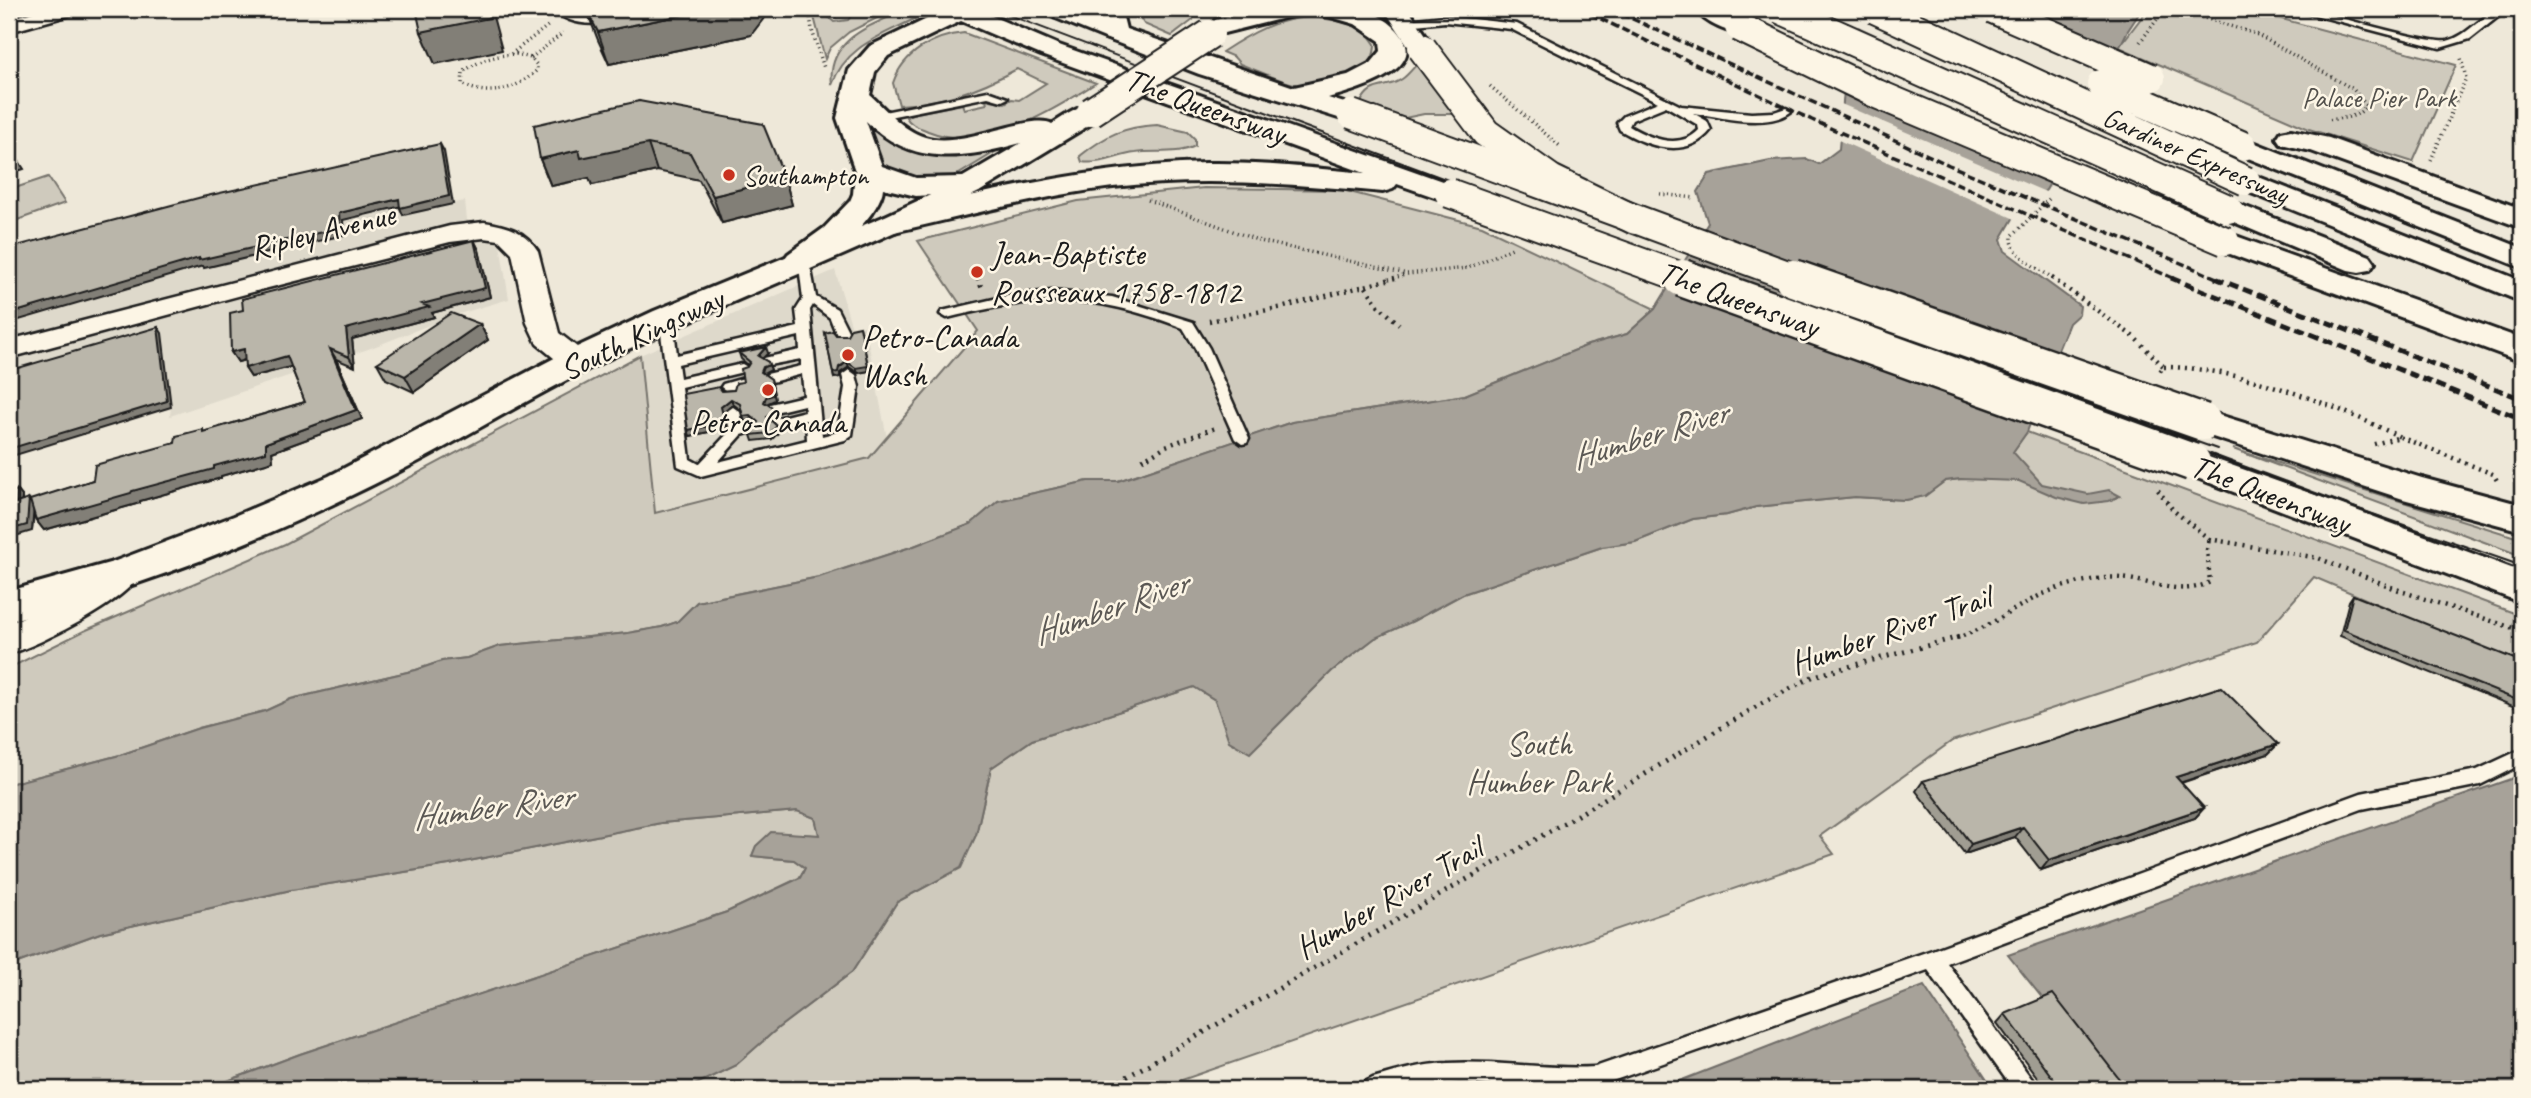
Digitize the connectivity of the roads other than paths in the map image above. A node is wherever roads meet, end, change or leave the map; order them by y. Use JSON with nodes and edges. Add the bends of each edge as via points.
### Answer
{"nodes":[{"id":1,"x":66,"y":9,"type":"edge"},
{"id":2,"x":632,"y":9,"type":"edge"},
{"id":3,"x":1055,"y":9,"type":"edge"},
{"id":4,"x":1247,"y":9,"type":"edge"},
{"id":5,"x":1291,"y":9,"type":"edge"},
{"id":6,"x":1330,"y":9,"type":"edge"},
{"id":7,"x":1707,"y":9,"type":"edge"},
{"id":8,"x":1780,"y":9,"type":"edge"},
{"id":9,"x":1875,"y":9,"type":"edge"},
{"id":10,"x":1927,"y":9,"type":"edge"},
{"id":11,"x":1993,"y":9,"type":"edge"},
{"id":12,"x":2297,"y":9,"type":"edge"},
{"id":13,"x":2503,"y":9,"type":"edge"},
{"id":14,"x":958,"y":10,"type":"edge"},
{"id":15,"x":561,"y":12,"type":"edge"},
{"id":16,"x":1401,"y":16,"type":"edge"},
{"id":17,"x":1743,"y":18,"type":"edge"},
{"id":18,"x":1111,"y":21,"type":"edge"},
{"id":19,"x":9,"y":26,"type":"edge"},
{"id":20,"x":1217,"y":30,"type":"junction"},
{"id":21,"x":2026,"y":52,"type":"dead end"},
{"id":22,"x":2077,"y":74,"type":"dead end"},
{"id":23,"x":2168,"y":85,"type":"dead end"},
{"id":24,"x":1293,"y":96,"type":"junction"},
{"id":25,"x":856,"y":97,"type":"junction"},
{"id":26,"x":1002,"y":98,"type":"dead end"},
{"id":27,"x":1671,"y":104,"type":"junction"},
{"id":28,"x":1786,"y":111,"type":"dead end"},
{"id":29,"x":1086,"y":115,"type":"junction"},
{"id":30,"x":879,"y":116,"type":"junction"},
{"id":31,"x":2250,"y":135,"type":"junction"},
{"id":32,"x":2291,"y":138,"type":"junction"},
{"id":33,"x":869,"y":170,"type":"junction"},
{"id":34,"x":1417,"y":181,"type":"junction"},
{"id":35,"x":969,"y":186,"type":"junction"},
{"id":36,"x":2522,"y":219,"type":"edge"},
{"id":37,"x":1635,"y":220,"type":"junction"},
{"id":38,"x":894,"y":222,"type":"junction"},
{"id":39,"x":2226,"y":225,"type":"junction"},
{"id":40,"x":2522,"y":233,"type":"edge"},
{"id":41,"x":2522,"y":259,"type":"edge"},
{"id":42,"x":798,"y":262,"type":"junction"},
{"id":43,"x":2522,"y":292,"type":"edge"},
{"id":44,"x":810,"y":299,"type":"junction"},
{"id":45,"x":947,"y":314,"type":"dead end"},
{"id":46,"x":666,"y":318,"type":"junction"},
{"id":47,"x":2522,"y":328,"type":"edge"},
{"id":48,"x":804,"y":330,"type":"junction"},
{"id":49,"x":842,"y":335,"type":"edge"},
{"id":50,"x":9,"y":349,"type":"edge"},
{"id":51,"x":2522,"y":351,"type":"edge"},
{"id":52,"x":576,"y":361,"type":"junction"},
{"id":53,"x":670,"y":361,"type":"junction"},
{"id":54,"x":808,"y":361,"type":"junction"},
{"id":55,"x":769,"y":362,"type":"edge"},
{"id":56,"x":849,"y":375,"type":"dead end"},
{"id":57,"x":743,"y":376,"type":"edge"},
{"id":58,"x":772,"y":377,"type":"edge"},
{"id":59,"x":674,"y":384,"type":"junction"},
{"id":60,"x":811,"y":398,"type":"junction"},
{"id":61,"x":775,"y":407,"type":"edge"},
{"id":62,"x":739,"y":413,"type":"edge"},
{"id":63,"x":812,"y":414,"type":"junction"},
{"id":64,"x":778,"y":422,"type":"dead end"},
{"id":65,"x":743,"y":430,"type":"joint"},
{"id":66,"x":1242,"y":439,"type":"dead end"},
{"id":67,"x":816,"y":443,"type":"junction"},
{"id":68,"x":701,"y":471,"type":"junction"},
{"id":69,"x":2522,"y":518,"type":"edge"},
{"id":70,"x":123,"y":573,"type":"junction"},
{"id":71,"x":2522,"y":588,"type":"edge"},
{"id":72,"x":9,"y":606,"type":"edge"},
{"id":73,"x":9,"y":640,"type":"edge"},
{"id":74,"x":2522,"y":756,"type":"edge"},
{"id":75,"x":1932,"y":959,"type":"junction"},
{"id":76,"x":1373,"y":1089,"type":"edge"},
{"id":77,"x":2026,"y":1089,"type":"edge"}],
"edges":[{"from":1,"to":19,"type":"street"},
{"from":2,"to":15,"type":"lane","via":[[594,20]]},
{"from":3,"to":18,"type":"main road","name":"The Queensway"},
{"from":4,"to":20,"type":"main road","name":"South Kingsway"},
{"from":5,"to":20,"type":"main road"},
{"from":6,"to":24,"type":"main road","via":[[1363,17],[1382,29],[1392,43],[1391,57],[1381,68],[1353,82]]},
{"from":7,"to":17,"type":"main road"},
{"from":8,"to":39,"type":"main road","bridge":true},
{"from":9,"to":43,"type":"main road","name":"Gardiner Expressway","bridge":true,"via":[[2246,181]]},
{"from":10,"to":21,"type":"main road"},
{"from":11,"to":23,"type":"main road","bridge":true},
{"from":12,"to":13,"type":"lane","via":[[2453,45],[2486,16]]},
{"from":14,"to":25,"type":"main road","via":[[872,57],[859,76]]},
{"from":14,"to":34,"type":"main road","name":"The Queensway","via":[[1050,50]]},
{"from":16,"to":27,"type":"lane","via":[[1513,26]]},
{"from":16,"to":37,"type":"main road","bridge":true,"via":[[1486,133],[1551,179]]},
{"from":17,"to":39,"type":"main road"},
{"from":18,"to":24,"type":"main road","name":"The Queensway"},
{"from":20,"to":29,"type":"main road","name":"South Kingsway","bridge":true},
{"from":22,"to":31,"type":"main road","name":"Gardiner Expressway","bridge":true},
{"from":24,"to":37,"type":"main road","name":"The Queensway","bridge":true,"via":[[1504,168]]},
{"from":25,"to":30,"type":"main road"},
{"from":25,"to":33,"type":"main road","via":[[851,118]]},
{"from":26,"to":30,"type":"lane","via":[[988,94]]},
{"from":27,"to":27,"type":"lane","via":[[1703,123],[1701,137],[1666,144],[1642,139],[1624,128],[1628,118]]},
{"from":27,"to":28,"type":"lane","via":[[1742,115],[1776,116]]},
{"from":29,"to":30,"type":"main road","via":[[995,142],[958,147],[909,141]]},
{"from":29,"to":35,"type":"main road","name":"South Kingsway"},
{"from":31,"to":32,"type":"main road"},
{"from":31,"to":41,"type":"main road","name":"Gardiner Expressway"},
{"from":32,"to":36,"type":"main road","via":[[2319,144]]},
{"from":32,"to":40,"type":"main road"},
{"from":33,"to":35,"type":"main road","via":[[916,187]]},
{"from":33,"to":42,"type":"main road","via":[[863,205]]},
{"from":34,"to":38,"type":"main road","via":[[1380,183],[1250,172],[1128,177],[1062,185]]},
{"from":34,"to":71,"type":"main road","name":"The Queensway","bridge":true},
{"from":35,"to":38,"type":"main road","name":"South Kingsway"},
{"from":37,"to":69,"type":"main road","name":"The Queensway","bridge":true,"via":[[2203,422]]},
{"from":38,"to":42,"type":"main road","name":"South Kingsway"},
{"from":39,"to":47,"type":"main road"},
{"from":39,"to":51,"type":"main road","via":[[2375,296]]},
{"from":42,"to":44,"type":"lane","via":[[806,273]]},
{"from":42,"to":46,"type":"main road","name":"South Kingsway"},
{"from":44,"to":48,"type":"lane","via":[[803,310]]},
{"from":44,"to":49,"type":"lane","via":[[828,306],[839,320]]},
{"from":45,"to":66,"type":"lane","via":[[1007,300],[1057,296],[1136,309],[1188,325]]},
{"from":46,"to":52,"type":"main road","name":"South Kingsway"},
{"from":46,"to":53,"type":"lane"},
{"from":48,"to":53,"type":"lane"},
{"from":48,"to":54,"type":"lane"},
{"from":50,"to":52,"type":"street","name":"Ripley Avenue","via":[[280,276],[450,234],[484,230],[507,234],[524,251],[547,338]]},
{"from":52,"to":70,"type":"main road","name":"South Kingsway","via":[[342,485]]},
{"from":53,"to":59,"type":"lane"},
{"from":54,"to":55,"type":"lane"},
{"from":54,"to":58,"type":"lane"},
{"from":54,"to":60,"type":"lane"},
{"from":56,"to":67,"type":"lane","via":[[852,387],[845,435]]},
{"from":57,"to":59,"type":"lane","via":[[728,383]]},
{"from":59,"to":68,"type":"lane","via":[[683,462]]},
{"from":60,"to":61,"type":"lane"},
{"from":60,"to":63,"type":"lane"},
{"from":62,"to":65,"type":"lane"},
{"from":63,"to":64,"type":"lane"},
{"from":63,"to":67,"type":"lane"},
{"from":65,"to":68,"type":"lane"},
{"from":67,"to":68,"type":"lane"},
{"from":70,"to":72,"type":"main road","name":"South Kingsway"},
{"from":70,"to":73,"type":"street","via":[[81,604]]},
{"from":74,"to":75,"type":"lane","via":[[2480,777],[2361,801]]},
{"from":75,"to":76,"type":"lane","via":[[1595,1077],[1563,1080],[1457,1073]]},
{"from":75,"to":77,"type":"lane"}]}
